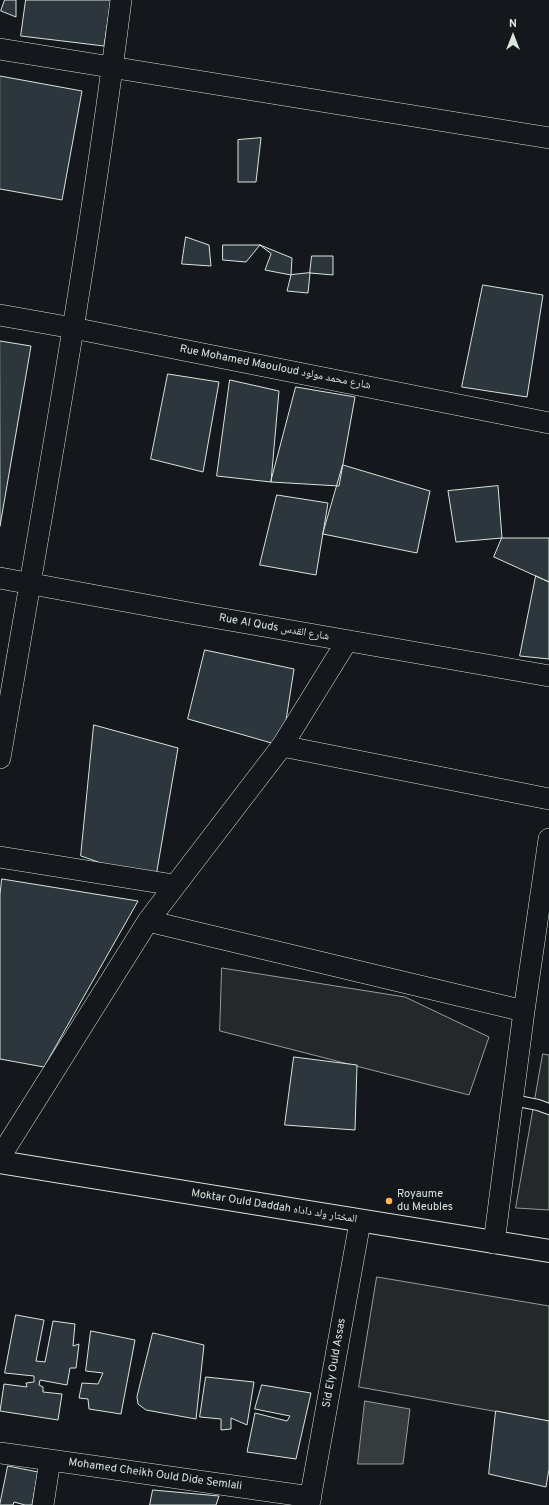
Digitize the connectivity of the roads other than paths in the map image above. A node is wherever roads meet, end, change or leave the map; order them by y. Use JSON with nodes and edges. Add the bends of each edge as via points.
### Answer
{"nodes":[{"id":1,"x":121,"y":0,"type":"edge"},
{"id":2,"x":0,"y":49,"type":"edge"},
{"id":3,"x":113,"y":67,"type":"junction"},
{"id":4,"x":549,"y":138,"type":"edge"},
{"id":5,"x":0,"y":315,"type":"edge"},
{"id":6,"x":73,"y":328,"type":"junction"},
{"id":7,"x":549,"y":423,"type":"edge"},
{"id":8,"x":0,"y":578,"type":"edge"},
{"id":9,"x":30,"y":583,"type":"junction"},
{"id":10,"x":347,"y":641,"type":"junction"},
{"id":11,"x":549,"y":676,"type":"edge"},
{"id":12,"x":282,"y":746,"type":"junction"},
{"id":13,"x":0,"y":758,"type":"edge"},
{"id":14,"x":549,"y":799,"type":"edge"},
{"id":15,"x":549,"y":839,"type":"edge"},
{"id":16,"x":0,"y":857,"type":"edge"},
{"id":17,"x":174,"y":885,"type":"junction"},
{"id":18,"x":148,"y":921,"type":"junction"},
{"id":19,"x":524,"y":1011,"type":"junction"},
{"id":20,"x":512,"y":1100,"type":"junction"},
{"id":21,"x":549,"y":1109,"type":"edge"},
{"id":22,"x":0,"y":1157,"type":"edge"},
{"id":23,"x":0,"y":1162,"type":"edge"},
{"id":24,"x":360,"y":1222,"type":"junction"},
{"id":25,"x":494,"y":1243,"type":"junction"},
{"id":26,"x":549,"y":1252,"type":"edge"},
{"id":27,"x":0,"y":1453,"type":"edge"},
{"id":28,"x":50,"y":1460,"type":"junction"},
{"id":29,"x":310,"y":1501,"type":"edge"},
{"id":30,"x":43,"y":1505,"type":"edge"}],
"edges":[{"from":1,"to":3,"type":"street"},
{"from":2,"to":3,"type":"street"},
{"from":3,"to":4,"type":"street"},
{"from":3,"to":6,"type":"street"},
{"from":5,"to":6,"type":"street","name":"Rue Mohamed Maouloud شارع محمد مولود"},
{"from":6,"to":7,"type":"street","name":"Rue Mohamed Maouloud شارع محمد مولود"},
{"from":6,"to":9,"type":"street"},
{"from":8,"to":9,"type":"street","name":"Rue Al Quds شارع القدس"},
{"from":9,"to":10,"type":"street","name":"Rue Al Quds شارع القدس"},
{"from":9,"to":13,"type":"street"},
{"from":10,"to":11,"type":"street","name":"Rue Al Quds شارع القدس"},
{"from":10,"to":12,"type":"street"},
{"from":12,"to":14,"type":"street"},
{"from":12,"to":17,"type":"street"},
{"from":15,"to":19,"type":"street"},
{"from":16,"to":17,"type":"street"},
{"from":17,"to":18,"type":"street"},
{"from":18,"to":19,"type":"street"},
{"from":18,"to":22,"type":"street"},
{"from":19,"to":20,"type":"street"},
{"from":20,"to":21,"type":"lane"},
{"from":20,"to":25,"type":"street"},
{"from":23,"to":24,"type":"main road","name":"Moktar Ould Daddah المختار ولد داداه"},
{"from":24,"to":25,"type":"main road","name":"Moktar Ould Daddah المختار ولد داداه"},
{"from":24,"to":29,"type":"street","name":"Sid Ely Ould Assas"},
{"from":25,"to":26,"type":"main road","name":"Moktar Ould Daddah المختار ولد داداه"},
{"from":27,"to":28,"type":"street","name":"Mohamed Cheikh Ould Dide Semlali"},
{"from":28,"to":29,"type":"street","name":"Mohamed Cheikh Ould Dide Semlali"},
{"from":28,"to":30,"type":"street"}]}
